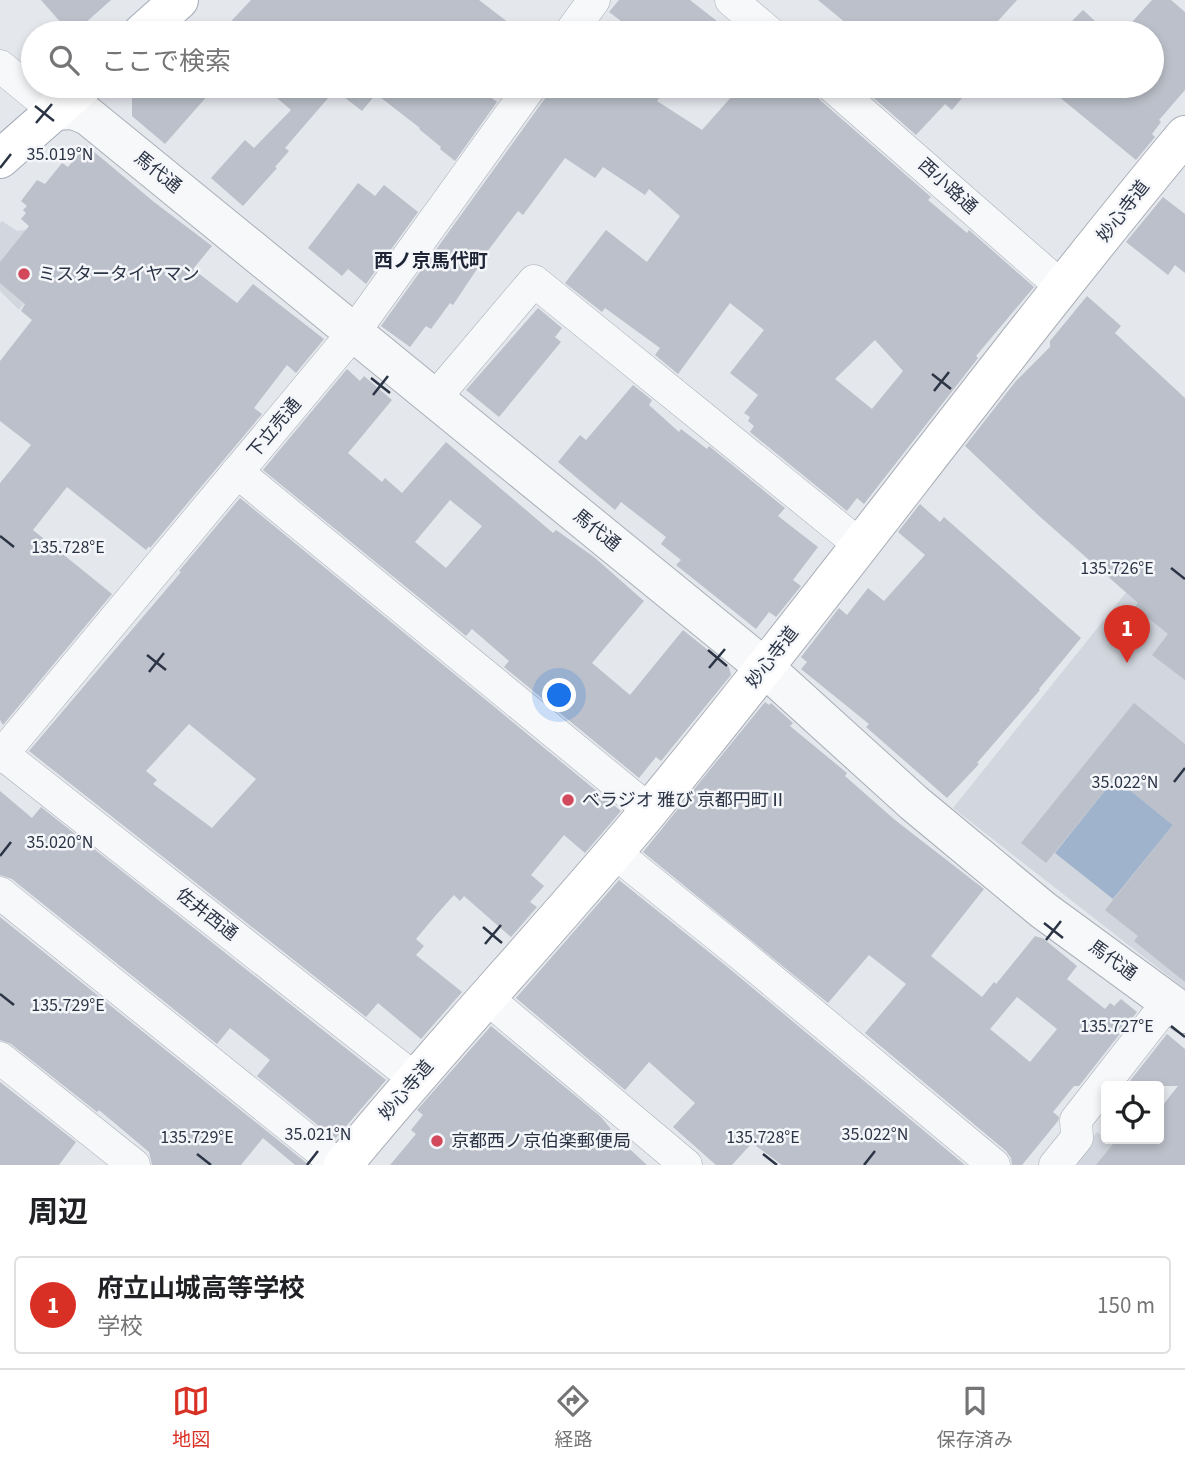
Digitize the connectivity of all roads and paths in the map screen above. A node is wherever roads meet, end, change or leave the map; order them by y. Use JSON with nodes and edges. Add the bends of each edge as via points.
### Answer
{"nodes":[{"id":1,"x":179,"y":0,"type":"edge"},
{"id":2,"x":594,"y":0,"type":"edge"},
{"id":3,"x":730,"y":0,"type":"edge"},
{"id":4,"x":155,"y":21,"type":"edge"},
{"id":5,"x":579,"y":21,"type":"edge"},
{"id":6,"x":755,"y":21,"type":"edge"},
{"id":7,"x":0,"y":66,"type":"edge"},
{"id":8,"x":21,"y":83,"type":"edge"},
{"id":9,"x":39,"y":98,"type":"edge"},
{"id":10,"x":70,"y":98,"type":"edge"},
{"id":11,"x":522,"y":98,"type":"edge"},
{"id":12,"x":846,"y":98,"type":"edge"},
{"id":13,"x":55,"y":111,"type":"junction"},
{"id":14,"x":1185,"y":135,"type":"edge"},
{"id":15,"x":0,"y":159,"type":"edge"},
{"id":16,"x":1063,"y":288,"type":"junction"},
{"id":17,"x":354,"y":332,"type":"junction"},
{"id":18,"x":435,"y":398,"type":"junction"},
{"id":19,"x":237,"y":472,"type":"junction"},
{"id":20,"x":860,"y":545,"type":"junction"},
{"id":21,"x":764,"y":667,"type":"junction"},
{"id":22,"x":1,"y":754,"type":"edge"},
{"id":23,"x":649,"y":810,"type":"junction"},
{"id":24,"x":614,"y":852,"type":"junction"},
{"id":25,"x":0,"y":892,"type":"edge"},
{"id":26,"x":487,"y":998,"type":"junction"},
{"id":27,"x":1177,"y":1008,"type":"edge"},
{"id":28,"x":0,"y":1058,"type":"edge"},
{"id":29,"x":414,"y":1078,"type":"junction"},
{"id":30,"x":682,"y":1164,"type":"edge"},
{"id":31,"x":134,"y":1165,"type":"edge"},
{"id":32,"x":340,"y":1165,"type":"edge"},
{"id":33,"x":994,"y":1165,"type":"edge"},
{"id":34,"x":1055,"y":1165,"type":"edge"}],
"edges":[{"from":1,"to":4,"type":"main road"},
{"from":2,"to":5,"type":"street"},
{"from":3,"to":6,"type":"street"},
{"from":7,"to":8,"type":"street","name":"馬代通"},
{"from":9,"to":13,"type":"street","name":"馬代通"},
{"from":10,"to":13,"type":"main road"},
{"from":11,"to":17,"type":"street","name":"下立売通"},
{"from":12,"to":16,"type":"street","name":"西小路通"},
{"from":13,"to":15,"type":"main road"},
{"from":13,"to":17,"type":"street","name":"馬代通","via":[[73,110],[88,116]]},
{"from":14,"to":16,"type":"main road","name":"妙心寺道"},
{"from":16,"to":20,"type":"main road","name":"妙心寺道"},
{"from":17,"to":18,"type":"street","name":"馬代通"},
{"from":17,"to":19,"type":"street","name":"下立売通"},
{"from":18,"to":20,"type":"street","via":[[534,281]]},
{"from":18,"to":21,"type":"street","name":"馬代通"},
{"from":19,"to":22,"type":"street","name":"下立売通"},
{"from":19,"to":23,"type":"street"},
{"from":20,"to":21,"type":"main road","name":"妙心寺道"},
{"from":21,"to":23,"type":"main road","name":"妙心寺道"},
{"from":21,"to":27,"type":"street","name":"馬代通","via":[[914,803],[1043,909]]},
{"from":22,"to":29,"type":"street","name":"佐井西通"},
{"from":23,"to":24,"type":"main road","name":"妙心寺道"},
{"from":24,"to":26,"type":"main road","name":"妙心寺道"},
{"from":24,"to":33,"type":"street"},
{"from":25,"to":32,"type":"street"},
{"from":26,"to":29,"type":"main road","name":"妙心寺道"},
{"from":26,"to":30,"type":"street"},
{"from":27,"to":34,"type":"street","via":[[1076,1120],[1077,1138]]},
{"from":28,"to":31,"type":"street"},
{"from":29,"to":32,"type":"main road","name":"妙心寺道"}]}
